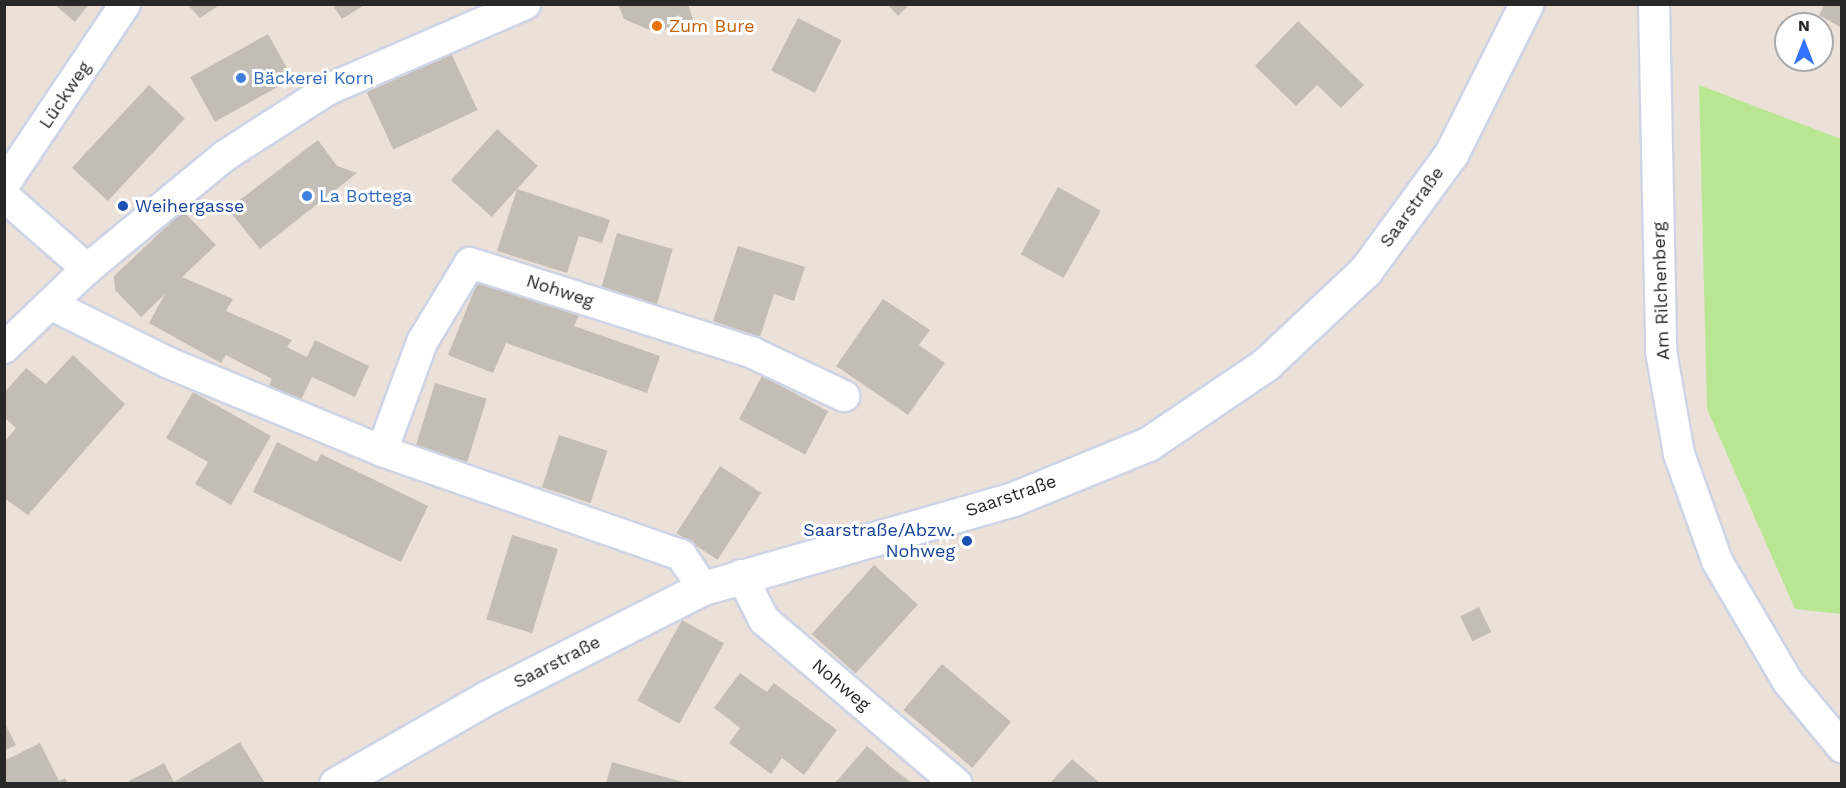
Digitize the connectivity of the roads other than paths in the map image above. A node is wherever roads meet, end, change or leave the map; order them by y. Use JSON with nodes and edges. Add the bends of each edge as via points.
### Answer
{"nodes":[{"id":1,"x":125,"y":4,"type":"edge"},
{"id":2,"x":525,"y":4,"type":"edge"},
{"id":3,"x":1526,"y":4,"type":"edge"},
{"id":4,"x":1654,"y":4,"type":"edge"},
{"id":5,"x":4,"y":185,"type":"edge"},
{"id":6,"x":4,"y":196,"type":"edge"},
{"id":7,"x":87,"y":269,"type":"junction"},
{"id":8,"x":54,"y":306,"type":"junction"},
{"id":9,"x":4,"y":348,"type":"edge"},
{"id":10,"x":844,"y":396,"type":"dead end"},
{"id":11,"x":382,"y":452,"type":"junction"},
{"id":12,"x":741,"y":575,"type":"junction"},
{"id":13,"x":703,"y":588,"type":"junction"},
{"id":14,"x":1842,"y":747,"type":"edge"},
{"id":15,"x":336,"y":783,"type":"edge"},
{"id":16,"x":957,"y":783,"type":"edge"}],
"edges":[{"from":1,"to":5,"type":"street","name":"Lückweg"},
{"from":2,"to":7,"type":"street","via":[[329,89],[226,155]]},
{"from":3,"to":12,"type":"street","name":"Saarstraße","via":[[1445,163],[1366,270],[1266,364],[1148,444],[1013,499]]},
{"from":4,"to":14,"type":"street","name":"Am Rilchenberg","via":[[1660,351],[1679,454],[1717,561],[1788,682]]},
{"from":6,"to":7,"type":"street"},
{"from":7,"to":8,"type":"street"},
{"from":8,"to":9,"type":"street"},
{"from":8,"to":11,"type":"street","via":[[169,363]]},
{"from":10,"to":11,"type":"street","name":"Nohweg","via":[[753,352],[470,263],[422,342]]},
{"from":11,"to":13,"type":"street","via":[[681,555]]},
{"from":12,"to":13,"type":"street","name":"Saarstraße"},
{"from":12,"to":16,"type":"street","name":"Nohweg","via":[[764,621]]},
{"from":13,"to":15,"type":"street","name":"Saarstraße","via":[[486,698]]}]}
